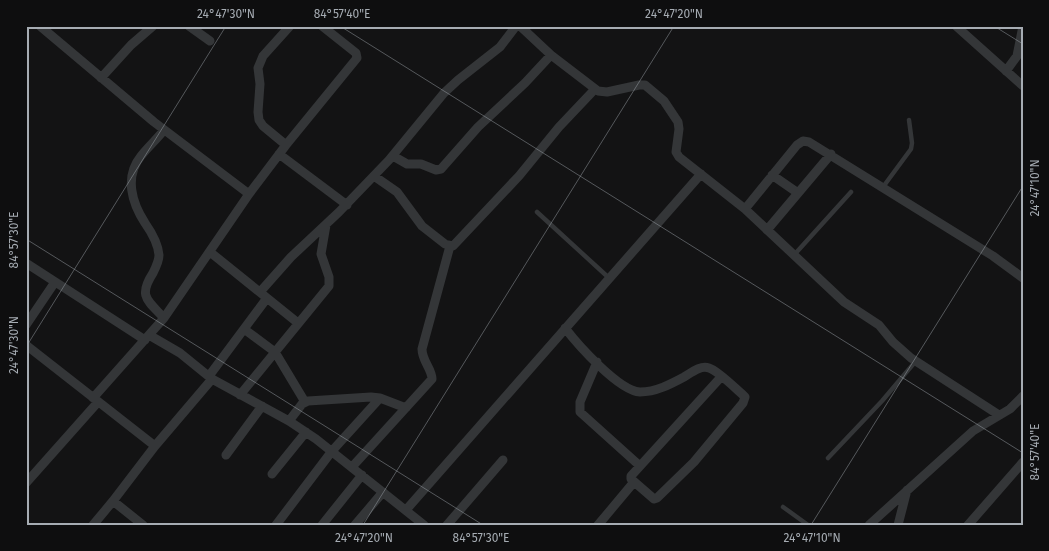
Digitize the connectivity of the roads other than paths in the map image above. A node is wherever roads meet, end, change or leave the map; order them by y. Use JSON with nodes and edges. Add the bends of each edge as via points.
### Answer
{"nodes":[{"id":1,"x":40,"y":26,"type":"edge"},
{"id":2,"x":154,"y":26,"type":"edge"},
{"id":3,"x":189,"y":26,"type":"edge"},
{"id":4,"x":290,"y":26,"type":"edge"},
{"id":5,"x":322,"y":26,"type":"edge"},
{"id":6,"x":516,"y":26,"type":"edge"},
{"id":7,"x":520,"y":26,"type":"edge"},
{"id":8,"x":956,"y":26,"type":"edge"},
{"id":9,"x":1022,"y":26,"type":"edge"},
{"id":10,"x":201,"y":30,"type":"edge"},
{"id":11,"x":210,"y":41,"type":"dead end"},
{"id":12,"x":551,"y":55,"type":"junction"},
{"id":13,"x":1006,"y":71,"type":"junction"},
{"id":14,"x":101,"y":78,"type":"junction"},
{"id":15,"x":1023,"y":86,"type":"edge"},
{"id":16,"x":595,"y":89,"type":"junction"},
{"id":17,"x":909,"y":120,"type":"dead end"},
{"id":18,"x":164,"y":130,"type":"junction"},
{"id":19,"x":286,"y":144,"type":"junction"},
{"id":20,"x":279,"y":154,"type":"junction"},
{"id":21,"x":830,"y":154,"type":"junction"},
{"id":22,"x":393,"y":156,"type":"junction"},
{"id":23,"x":701,"y":174,"type":"junction"},
{"id":24,"x":772,"y":175,"type":"junction"},
{"id":25,"x":374,"y":176,"type":"junction"},
{"id":26,"x":883,"y":187,"type":"junction"},
{"id":27,"x":851,"y":192,"type":"dead end"},
{"id":28,"x":798,"y":193,"type":"junction"},
{"id":29,"x":249,"y":194,"type":"junction"},
{"id":30,"x":347,"y":205,"type":"junction"},
{"id":31,"x":745,"y":209,"type":"junction"},
{"id":32,"x":536,"y":212,"type":"dead end"},
{"id":33,"x":326,"y":225,"type":"junction"},
{"id":34,"x":767,"y":230,"type":"junction"},
{"id":35,"x":450,"y":246,"type":"junction"},
{"id":36,"x":210,"y":252,"type":"junction"},
{"id":37,"x":794,"y":255,"type":"junction"},
{"id":38,"x":26,"y":262,"type":"edge"},
{"id":39,"x":609,"y":278,"type":"junction"},
{"id":40,"x":1023,"y":278,"type":"edge"},
{"id":41,"x":56,"y":282,"type":"junction"},
{"id":42,"x":264,"y":295,"type":"junction"},
{"id":43,"x":164,"y":318,"type":"junction"},
{"id":44,"x":298,"y":323,"type":"junction"},
{"id":45,"x":26,"y":325,"type":"edge"},
{"id":46,"x":564,"y":328,"type":"junction"},
{"id":47,"x":244,"y":329,"type":"junction"},
{"id":48,"x":147,"y":338,"type":"junction"},
{"id":49,"x":26,"y":345,"type":"edge"},
{"id":50,"x":274,"y":352,"type":"junction"},
{"id":51,"x":597,"y":362,"type":"junction"},
{"id":52,"x":916,"y":362,"type":"junction"},
{"id":53,"x":721,"y":377,"type":"junction"},
{"id":54,"x":211,"y":378,"type":"junction"},
{"id":55,"x":240,"y":394,"type":"junction"},
{"id":56,"x":1023,"y":396,"type":"edge"},
{"id":57,"x":380,"y":398,"type":"junction"},
{"id":58,"x":95,"y":400,"type":"junction"},
{"id":59,"x":305,"y":402,"type":"junction"},
{"id":60,"x":262,"y":406,"type":"junction"},
{"id":61,"x":406,"y":408,"type":"junction"},
{"id":62,"x":1000,"y":416,"type":"junction"},
{"id":63,"x":289,"y":421,"type":"junction"},
{"id":64,"x":306,"y":432,"type":"junction"},
{"id":65,"x":155,"y":446,"type":"junction"},
{"id":66,"x":332,"y":451,"type":"junction"},
{"id":67,"x":226,"y":455,"type":"dead end"},
{"id":68,"x":828,"y":458,"type":"dead end"},
{"id":69,"x":503,"y":460,"type":"dead end"},
{"id":70,"x":1023,"y":462,"type":"edge"},
{"id":71,"x":640,"y":466,"type":"junction"},
{"id":72,"x":352,"y":467,"type":"junction"},
{"id":73,"x":272,"y":474,"type":"dead end"},
{"id":74,"x":362,"y":475,"type":"junction"},
{"id":75,"x":634,"y":482,"type":"junction"},
{"id":76,"x":26,"y":483,"type":"edge"},
{"id":77,"x":908,"y":490,"type":"junction"},
{"id":78,"x":383,"y":492,"type":"junction"},
{"id":79,"x":113,"y":501,"type":"junction"},
{"id":80,"x":783,"y":507,"type":"dead end"},
{"id":81,"x":406,"y":510,"type":"junction"},
{"id":82,"x":93,"y":525,"type":"edge"},
{"id":83,"x":142,"y":525,"type":"edge"},
{"id":84,"x":276,"y":525,"type":"edge"},
{"id":85,"x":322,"y":525,"type":"edge"},
{"id":86,"x":355,"y":525,"type":"edge"},
{"id":87,"x":424,"y":525,"type":"edge"},
{"id":88,"x":447,"y":525,"type":"edge"},
{"id":89,"x":598,"y":525,"type":"edge"},
{"id":90,"x":808,"y":525,"type":"edge"},
{"id":91,"x":869,"y":525,"type":"edge"},
{"id":92,"x":898,"y":525,"type":"edge"},
{"id":93,"x":968,"y":525,"type":"edge"}],
"edges":[{"from":1,"to":14,"type":"street"},
{"from":2,"to":14,"type":"street"},
{"from":3,"to":10,"type":"street"},
{"from":4,"to":19,"type":"street","via":[[263,56],[258,68],[259,120]]},
{"from":5,"to":19,"type":"street","via":[[358,57]]},
{"from":6,"to":22,"type":"street","via":[[500,47],[444,93]]},
{"from":7,"to":12,"type":"street"},
{"from":8,"to":13,"type":"street"},
{"from":9,"to":13,"type":"street","via":[[1017,56]]},
{"from":10,"to":11,"type":"street"},
{"from":12,"to":16,"type":"street"},
{"from":12,"to":22,"type":"street","via":[[472,133],[441,169],[407,164]]},
{"from":13,"to":15,"type":"street"},
{"from":14,"to":18,"type":"street"},
{"from":16,"to":23,"type":"street","via":[[608,92],[645,85],[664,101],[678,122],[677,154]]},
{"from":16,"to":35,"type":"street","via":[[519,176],[455,245]]},
{"from":17,"to":26,"type":"lane","via":[[911,149]]},
{"from":18,"to":29,"type":"street"},
{"from":18,"to":43,"type":"street","via":[[140,156],[130,184],[138,214],[157,243],[159,256],[147,282],[145,295]]},
{"from":19,"to":20,"type":"street"},
{"from":20,"to":29,"type":"street"},
{"from":20,"to":30,"type":"street"},
{"from":21,"to":24,"type":"street","via":[[803,141]]},
{"from":21,"to":26,"type":"street"},
{"from":21,"to":28,"type":"street"},
{"from":22,"to":25,"type":"street"},
{"from":23,"to":31,"type":"street"},
{"from":23,"to":39,"type":"street"},
{"from":24,"to":28,"type":"street"},
{"from":24,"to":31,"type":"street"},
{"from":25,"to":30,"type":"street"},
{"from":25,"to":35,"type":"street","via":[[397,192],[422,226]]},
{"from":26,"to":40,"type":"street"},
{"from":27,"to":37,"type":"lane"},
{"from":28,"to":34,"type":"street"},
{"from":29,"to":36,"type":"street"},
{"from":30,"to":33,"type":"street"},
{"from":31,"to":34,"type":"street"},
{"from":32,"to":39,"type":"lane"},
{"from":33,"to":42,"type":"street","via":[[288,261]]},
{"from":33,"to":44,"type":"street","via":[[321,254],[330,283]]},
{"from":34,"to":37,"type":"street"},
{"from":35,"to":61,"type":"street","via":[[422,348],[432,380]]},
{"from":36,"to":42,"type":"street"},
{"from":36,"to":43,"type":"street"},
{"from":37,"to":52,"type":"street","via":[[844,302],[879,325]]},
{"from":38,"to":41,"type":"street"},
{"from":39,"to":46,"type":"street"},
{"from":41,"to":45,"type":"street"},
{"from":41,"to":48,"type":"street"},
{"from":42,"to":44,"type":"street"},
{"from":42,"to":47,"type":"street"},
{"from":43,"to":48,"type":"street"},
{"from":44,"to":50,"type":"street"},
{"from":46,"to":51,"type":"street"},
{"from":46,"to":81,"type":"street"},
{"from":47,"to":50,"type":"street"},
{"from":47,"to":54,"type":"street"},
{"from":48,"to":54,"type":"street","via":[[180,353]]},
{"from":48,"to":58,"type":"street"},
{"from":49,"to":58,"type":"street"},
{"from":50,"to":55,"type":"street"},
{"from":50,"to":59,"type":"street"},
{"from":51,"to":53,"type":"street","via":[[623,385],[640,392],[664,387],[703,367]]},
{"from":51,"to":71,"type":"street","via":[[580,402],[580,412]]},
{"from":52,"to":62,"type":"street"},
{"from":52,"to":68,"type":"lane"},
{"from":53,"to":71,"type":"street"},
{"from":53,"to":75,"type":"street","via":[[745,400],[694,462],[655,499]]},
{"from":54,"to":55,"type":"street"},
{"from":54,"to":65,"type":"street"},
{"from":55,"to":60,"type":"street"},
{"from":56,"to":62,"type":"street"},
{"from":57,"to":59,"type":"street"},
{"from":57,"to":61,"type":"street"},
{"from":57,"to":66,"type":"street"},
{"from":58,"to":65,"type":"street"},
{"from":58,"to":76,"type":"street"},
{"from":59,"to":63,"type":"street"},
{"from":60,"to":63,"type":"street"},
{"from":60,"to":67,"type":"street"},
{"from":61,"to":72,"type":"street"},
{"from":62,"to":77,"type":"street","via":[[973,431]]},
{"from":63,"to":64,"type":"street"},
{"from":64,"to":66,"type":"street"},
{"from":64,"to":73,"type":"street"},
{"from":65,"to":79,"type":"street"},
{"from":66,"to":72,"type":"street"},
{"from":66,"to":84,"type":"street"},
{"from":69,"to":88,"type":"street"},
{"from":70,"to":93,"type":"street"},
{"from":71,"to":75,"type":"street","via":[[631,476]]},
{"from":72,"to":74,"type":"street"},
{"from":74,"to":78,"type":"street"},
{"from":74,"to":85,"type":"street"},
{"from":75,"to":89,"type":"street"},
{"from":77,"to":91,"type":"street"},
{"from":77,"to":92,"type":"street"},
{"from":78,"to":81,"type":"street"},
{"from":78,"to":86,"type":"street"},
{"from":79,"to":82,"type":"street"},
{"from":79,"to":83,"type":"street"},
{"from":80,"to":90,"type":"lane"},
{"from":81,"to":87,"type":"street"}]}
